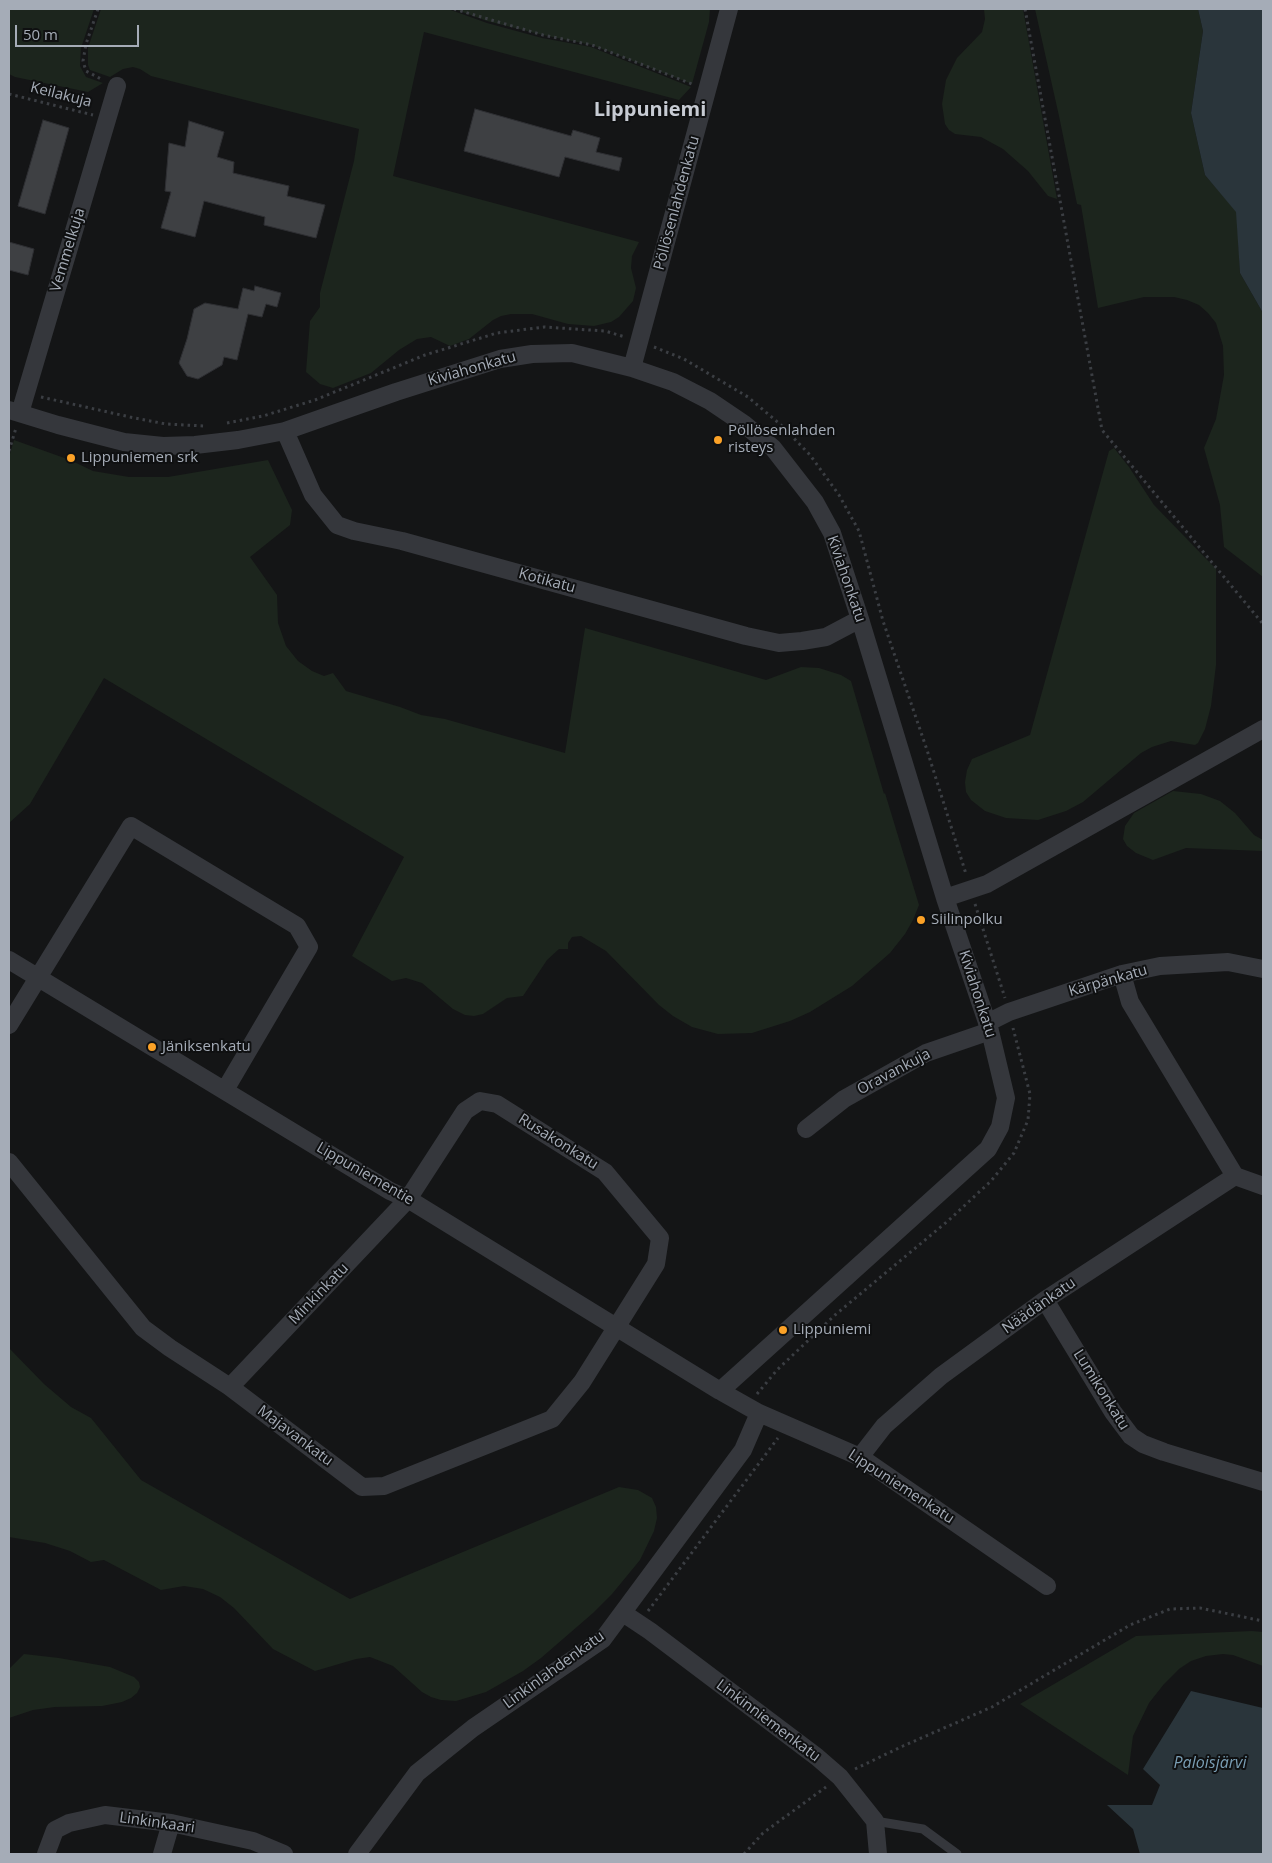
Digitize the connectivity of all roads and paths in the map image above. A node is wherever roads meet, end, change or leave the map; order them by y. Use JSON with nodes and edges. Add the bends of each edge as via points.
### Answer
{"nodes":[{"id":1,"x":98,"y":9,"type":"edge"},
{"id":2,"x":454,"y":9,"type":"edge"},
{"id":3,"x":729,"y":9,"type":"edge"},
{"id":4,"x":1025,"y":9,"type":"edge"},
{"id":5,"x":117,"y":86,"type":"joint"},
{"id":6,"x":707,"y":90,"type":"junction"},
{"id":7,"x":9,"y":94,"type":"edge"},
{"id":8,"x":107,"y":118,"type":"junction"},
{"id":9,"x":640,"y":341,"type":"junction"},
{"id":10,"x":632,"y":368,"type":"junction"},
{"id":11,"x":26,"y":393,"type":"junction"},
{"id":12,"x":14,"y":412,"type":"edge"},
{"id":13,"x":218,"y":424,"type":"dead end"},
{"id":14,"x":209,"y":426,"type":"dead end"},
{"id":15,"x":285,"y":431,"type":"junction"},
{"id":16,"x":9,"y":451,"type":"edge"},
{"id":17,"x":860,"y":619,"type":"junction"},
{"id":18,"x":1263,"y":624,"type":"edge"},
{"id":19,"x":1263,"y":729,"type":"edge"},
{"id":20,"x":971,"y":890,"type":"junction"},
{"id":21,"x":945,"y":898,"type":"junction"},
{"id":22,"x":9,"y":960,"type":"edge"},
{"id":23,"x":1263,"y":969,"type":"edge"},
{"id":24,"x":1122,"y":974,"type":"junction"},
{"id":25,"x":38,"y":977,"type":"junction"},
{"id":26,"x":1009,"y":1012,"type":"junction"},
{"id":27,"x":9,"y":1025,"type":"edge"},
{"id":28,"x":988,"y":1027,"type":"junction"},
{"id":29,"x":225,"y":1090,"type":"junction"},
{"id":30,"x":806,"y":1130,"type":"dead end"},
{"id":31,"x":9,"y":1162,"type":"edge"},
{"id":32,"x":1235,"y":1176,"type":"junction"},
{"id":33,"x":1263,"y":1186,"type":"edge"},
{"id":34,"x":408,"y":1199,"type":"junction"},
{"id":35,"x":1045,"y":1300,"type":"junction"},
{"id":36,"x":617,"y":1327,"type":"junction"},
{"id":37,"x":230,"y":1387,"type":"junction"},
{"id":38,"x":720,"y":1391,"type":"junction"},
{"id":39,"x":757,"y":1405,"type":"junction"},
{"id":40,"x":860,"y":1456,"type":"junction"},
{"id":41,"x":1263,"y":1482,"type":"edge"},
{"id":42,"x":1048,"y":1586,"type":"dead end"},
{"id":43,"x":622,"y":1613,"type":"junction"},
{"id":44,"x":1263,"y":1622,"type":"edge"},
{"id":45,"x":840,"y":1777,"type":"junction"},
{"id":46,"x":875,"y":1821,"type":"junction"},
{"id":47,"x":171,"y":1823,"type":"junction"},
{"id":48,"x":46,"y":1854,"type":"edge"},
{"id":49,"x":162,"y":1854,"type":"edge"},
{"id":50,"x":284,"y":1854,"type":"edge"},
{"id":51,"x":357,"y":1854,"type":"edge"},
{"id":52,"x":744,"y":1854,"type":"edge"},
{"id":53,"x":878,"y":1854,"type":"edge"},
{"id":54,"x":957,"y":1854,"type":"edge"}],
"edges":[{"from":1,"to":5,"type":"path","via":[[86,44],[86,71]]},
{"from":2,"to":6,"type":"path","via":[[543,35],[592,45]]},
{"from":3,"to":6,"type":"street","name":"Pöllösenlahdenkatu"},
{"from":4,"to":18,"type":"path","via":[[1102,430]]},
{"from":5,"to":8,"type":"street","name":"Vemmelkuja"},
{"from":6,"to":9,"type":"street","name":"Pöllösenlahdenkatu"},
{"from":7,"to":8,"type":"path","name":"Keilakuja"},
{"from":8,"to":11,"type":"street","name":"Vemmelkuja"},
{"from":9,"to":10,"type":"street","name":"Pöllösenlahdenkatu"},
{"from":9,"to":13,"type":"path","via":[[605,331],[544,327],[497,333],[425,355],[315,400],[263,416]]},
{"from":9,"to":20,"type":"path","via":[[684,359],[748,397],[782,425],[839,494],[859,531],[883,621]]},
{"from":10,"to":15,"type":"street","name":"Kiviahonkatu","via":[[572,353],[500,359]]},
{"from":10,"to":17,"type":"street","name":"Kiviahonkatu","via":[[673,382],[710,401],[773,448],[815,502],[832,533]]},
{"from":11,"to":12,"type":"street","name":"Vemmelkuja"},
{"from":11,"to":14,"type":"path","via":[[130,418]]},
{"from":12,"to":15,"type":"street","name":"Kiviahonkatu","via":[[124,442],[163,446],[238,440]]},
{"from":12,"to":16,"type":"path"},
{"from":15,"to":17,"type":"street","name":"Kotikatu","via":[[313,495],[337,525],[354,531],[402,541],[779,643],[826,637]]},
{"from":17,"to":21,"type":"street","name":"Kiviahonkatu"},
{"from":19,"to":20,"type":"street"},
{"from":20,"to":21,"type":"street"},
{"from":20,"to":26,"type":"path"},
{"from":21,"to":28,"type":"street","name":"Kiviahonkatu"},
{"from":22,"to":25,"type":"street","name":"Lippuniementie"},
{"from":23,"to":24,"type":"street","name":"Kärpänkatu","via":[[1228,962],[1160,966]]},
{"from":24,"to":26,"type":"street","name":"Kärpänkatu"},
{"from":24,"to":32,"type":"street","via":[[1130,1002]]},
{"from":25,"to":27,"type":"street"},
{"from":25,"to":29,"type":"street","name":"Lippuniementie"},
{"from":25,"to":29,"type":"street","via":[[131,826],[297,926],[309,946]]},
{"from":26,"to":28,"type":"street","name":"Kärpänkatu"},
{"from":26,"to":39,"type":"path","via":[[1030,1094],[1028,1120],[1014,1153],[991,1181],[949,1220],[835,1315],[777,1370]]},
{"from":28,"to":30,"type":"street","name":"Oravankuja","via":[[926,1053],[844,1099]]},
{"from":28,"to":38,"type":"street","name":"Kiviahonkatu","via":[[1006,1098],[1000,1127],[988,1150]]},
{"from":29,"to":34,"type":"street","name":"Lippuniementie"},
{"from":31,"to":37,"type":"street","name":"Majavankatu","via":[[143,1328]]},
{"from":32,"to":33,"type":"street"},
{"from":32,"to":35,"type":"street","name":"Näädänkatu"},
{"from":34,"to":36,"type":"street","name":"Lippuniementie"},
{"from":34,"to":36,"type":"street","name":"Rusakonkatu","via":[[465,1111],[480,1101],[497,1104],[605,1172],[660,1238],[656,1264]]},
{"from":34,"to":37,"type":"street","name":"Minkinkatu"},
{"from":35,"to":40,"type":"street","name":"Näädänkatu","via":[[941,1376],[884,1426]]},
{"from":35,"to":41,"type":"street","name":"Lumikonkatu","via":[[1131,1436],[1157,1449]]},
{"from":36,"to":37,"type":"street","name":"Majavankatu","via":[[582,1382],[552,1419],[384,1486],[362,1487]]},
{"from":36,"to":38,"type":"street","name":"Lippuniementie"},
{"from":38,"to":39,"type":"street","name":"Lippuniemenkatu"},
{"from":39,"to":40,"type":"street","name":"Lippuniemenkatu"},
{"from":39,"to":43,"type":"street","name":"Linkinlahdenkatu","via":[[742,1450]]},
{"from":40,"to":42,"type":"street","name":"Lippuniemenkatu"},
{"from":43,"to":45,"type":"street","name":"Linkinniemenkatu"},
{"from":43,"to":51,"type":"street","name":"Linkinlahdenkatu","via":[[603,1639],[473,1728],[417,1773]]},
{"from":44,"to":45,"type":"path","via":[[1200,1608],[1170,1609],[1130,1625],[992,1707]]},
{"from":45,"to":46,"type":"street","name":"Linkinniemenkatu"},
{"from":45,"to":52,"type":"path","via":[[763,1833]]},
{"from":46,"to":53,"type":"street"},
{"from":46,"to":54,"type":"lane","via":[[923,1829]]},
{"from":47,"to":48,"type":"street","name":"Linkinkaari","via":[[105,1816],[69,1823],[55,1830]]},
{"from":47,"to":49,"type":"street"},
{"from":47,"to":50,"type":"street","name":"Linkinkaari","via":[[253,1840]]}]}
